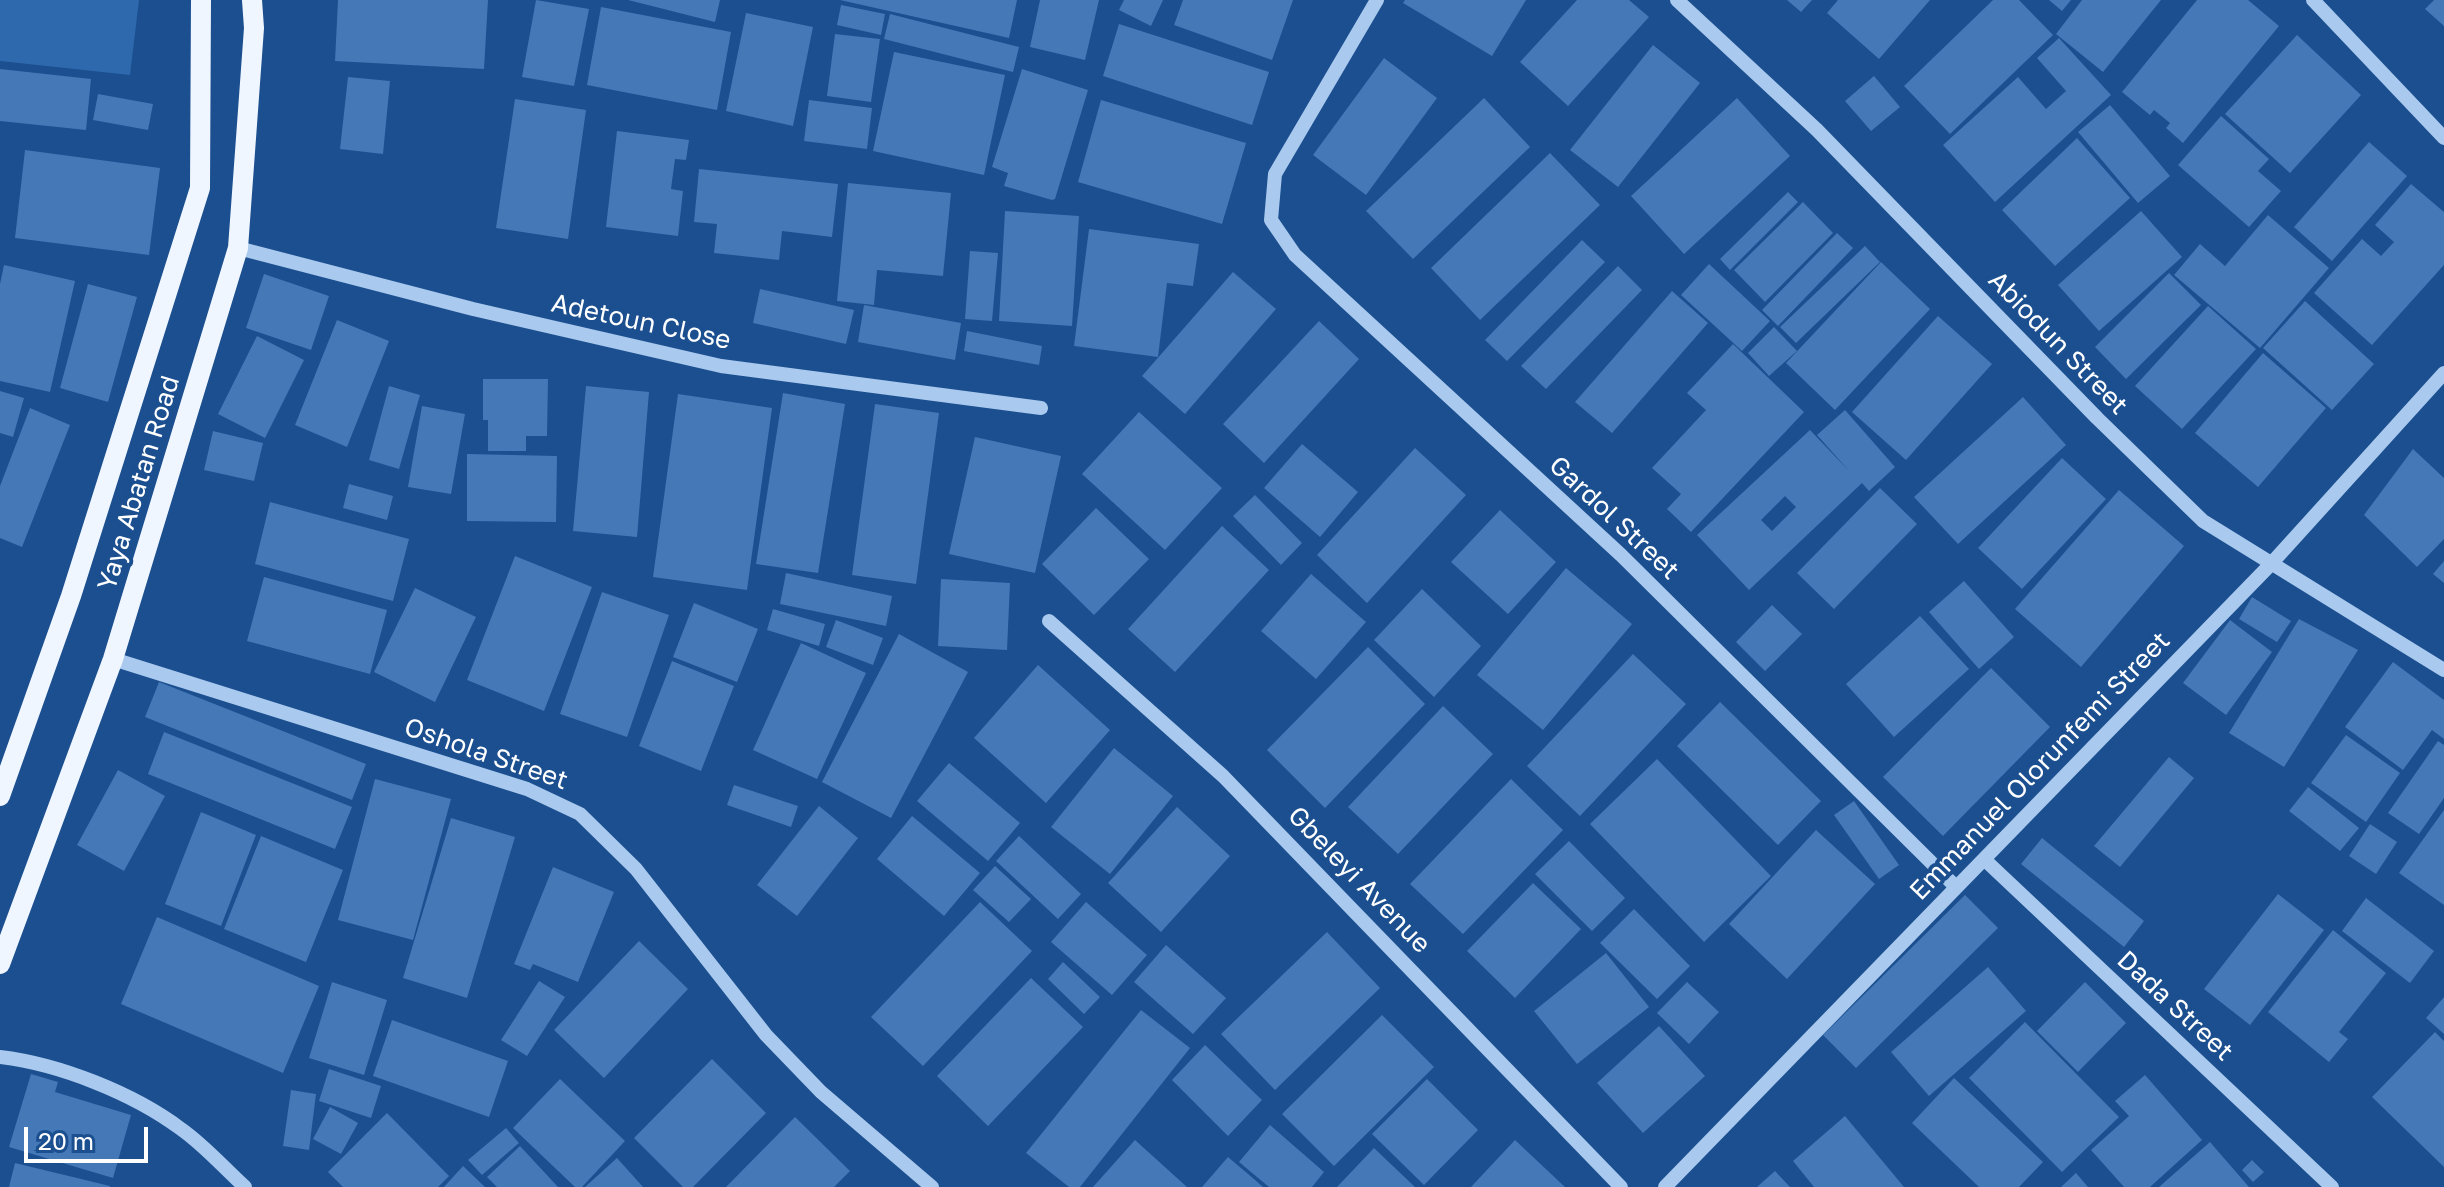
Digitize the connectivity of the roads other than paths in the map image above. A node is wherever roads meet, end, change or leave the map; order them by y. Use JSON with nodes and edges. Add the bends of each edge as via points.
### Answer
{"nodes":[{"id":1,"x":201,"y":0,"type":"edge"},
{"id":2,"x":252,"y":0,"type":"edge"},
{"id":3,"x":1377,"y":0,"type":"edge"},
{"id":4,"x":1677,"y":0,"type":"edge"},
{"id":5,"x":2313,"y":0,"type":"edge"},
{"id":6,"x":2444,"y":138,"type":"edge"},
{"id":7,"x":238,"y":248,"type":"junction"},
{"id":8,"x":2444,"y":373,"type":"edge"},
{"id":9,"x":1041,"y":408,"type":"dead end"},
{"id":10,"x":2270,"y":565,"type":"junction"},
{"id":11,"x":1049,"y":621,"type":"dead end"},
{"id":12,"x":113,"y":659,"type":"junction"},
{"id":13,"x":2444,"y":670,"type":"edge"},
{"id":14,"x":0,"y":796,"type":"edge"},
{"id":15,"x":1985,"y":860,"type":"junction"},
{"id":16,"x":1956,"y":887,"type":"junction"},
{"id":17,"x":0,"y":964,"type":"edge"},
{"id":18,"x":0,"y":1057,"type":"edge"},
{"id":19,"x":245,"y":1187,"type":"edge"},
{"id":20,"x":932,"y":1187,"type":"edge"},
{"id":21,"x":1621,"y":1187,"type":"edge"},
{"id":22,"x":1665,"y":1187,"type":"edge"},
{"id":23,"x":2332,"y":1187,"type":"edge"}],
"edges":[{"from":1,"to":14,"type":"main road","name":"Yaya Abatan Road","via":[[200,188],[71,596]]},
{"from":2,"to":7,"type":"main road","name":"Yaya Abatan Road"},
{"from":3,"to":16,"type":"street","name":"Gardol Street","via":[[1275,174],[1271,220],[1295,255],[1621,555]]},
{"from":4,"to":10,"type":"street","name":"Abiodun Street","via":[[1817,130],[2203,521]]},
{"from":5,"to":6,"type":"street"},
{"from":7,"to":9,"type":"street","name":"Adetoun Close","via":[[721,366]]},
{"from":7,"to":12,"type":"main road","name":"Yaya Abatan Road"},
{"from":8,"to":10,"type":"street","name":"Emmanuel Olorunfemi Street"},
{"from":10,"to":13,"type":"street","name":"Abiodun Street"},
{"from":10,"to":15,"type":"street","name":"Emmanuel Olorunfemi Street"},
{"from":11,"to":21,"type":"street","name":"Gbeleyi Avenue","via":[[1223,776]]},
{"from":12,"to":17,"type":"main road","name":"Yaya Abatan Road"},
{"from":12,"to":20,"type":"street","name":"Oshola Street","via":[[527,789],[580,814],[636,869],[766,1035],[821,1092]]},
{"from":15,"to":16,"type":"street","name":"Emmanuel Olorunfemi Street"},
{"from":15,"to":23,"type":"street","name":"Dada Street"},
{"from":16,"to":22,"type":"street","name":"Emmanuel Olorunfemi Street"},
{"from":18,"to":19,"type":"street","via":[[28,1060],[119,1092],[182,1129]]}]}
